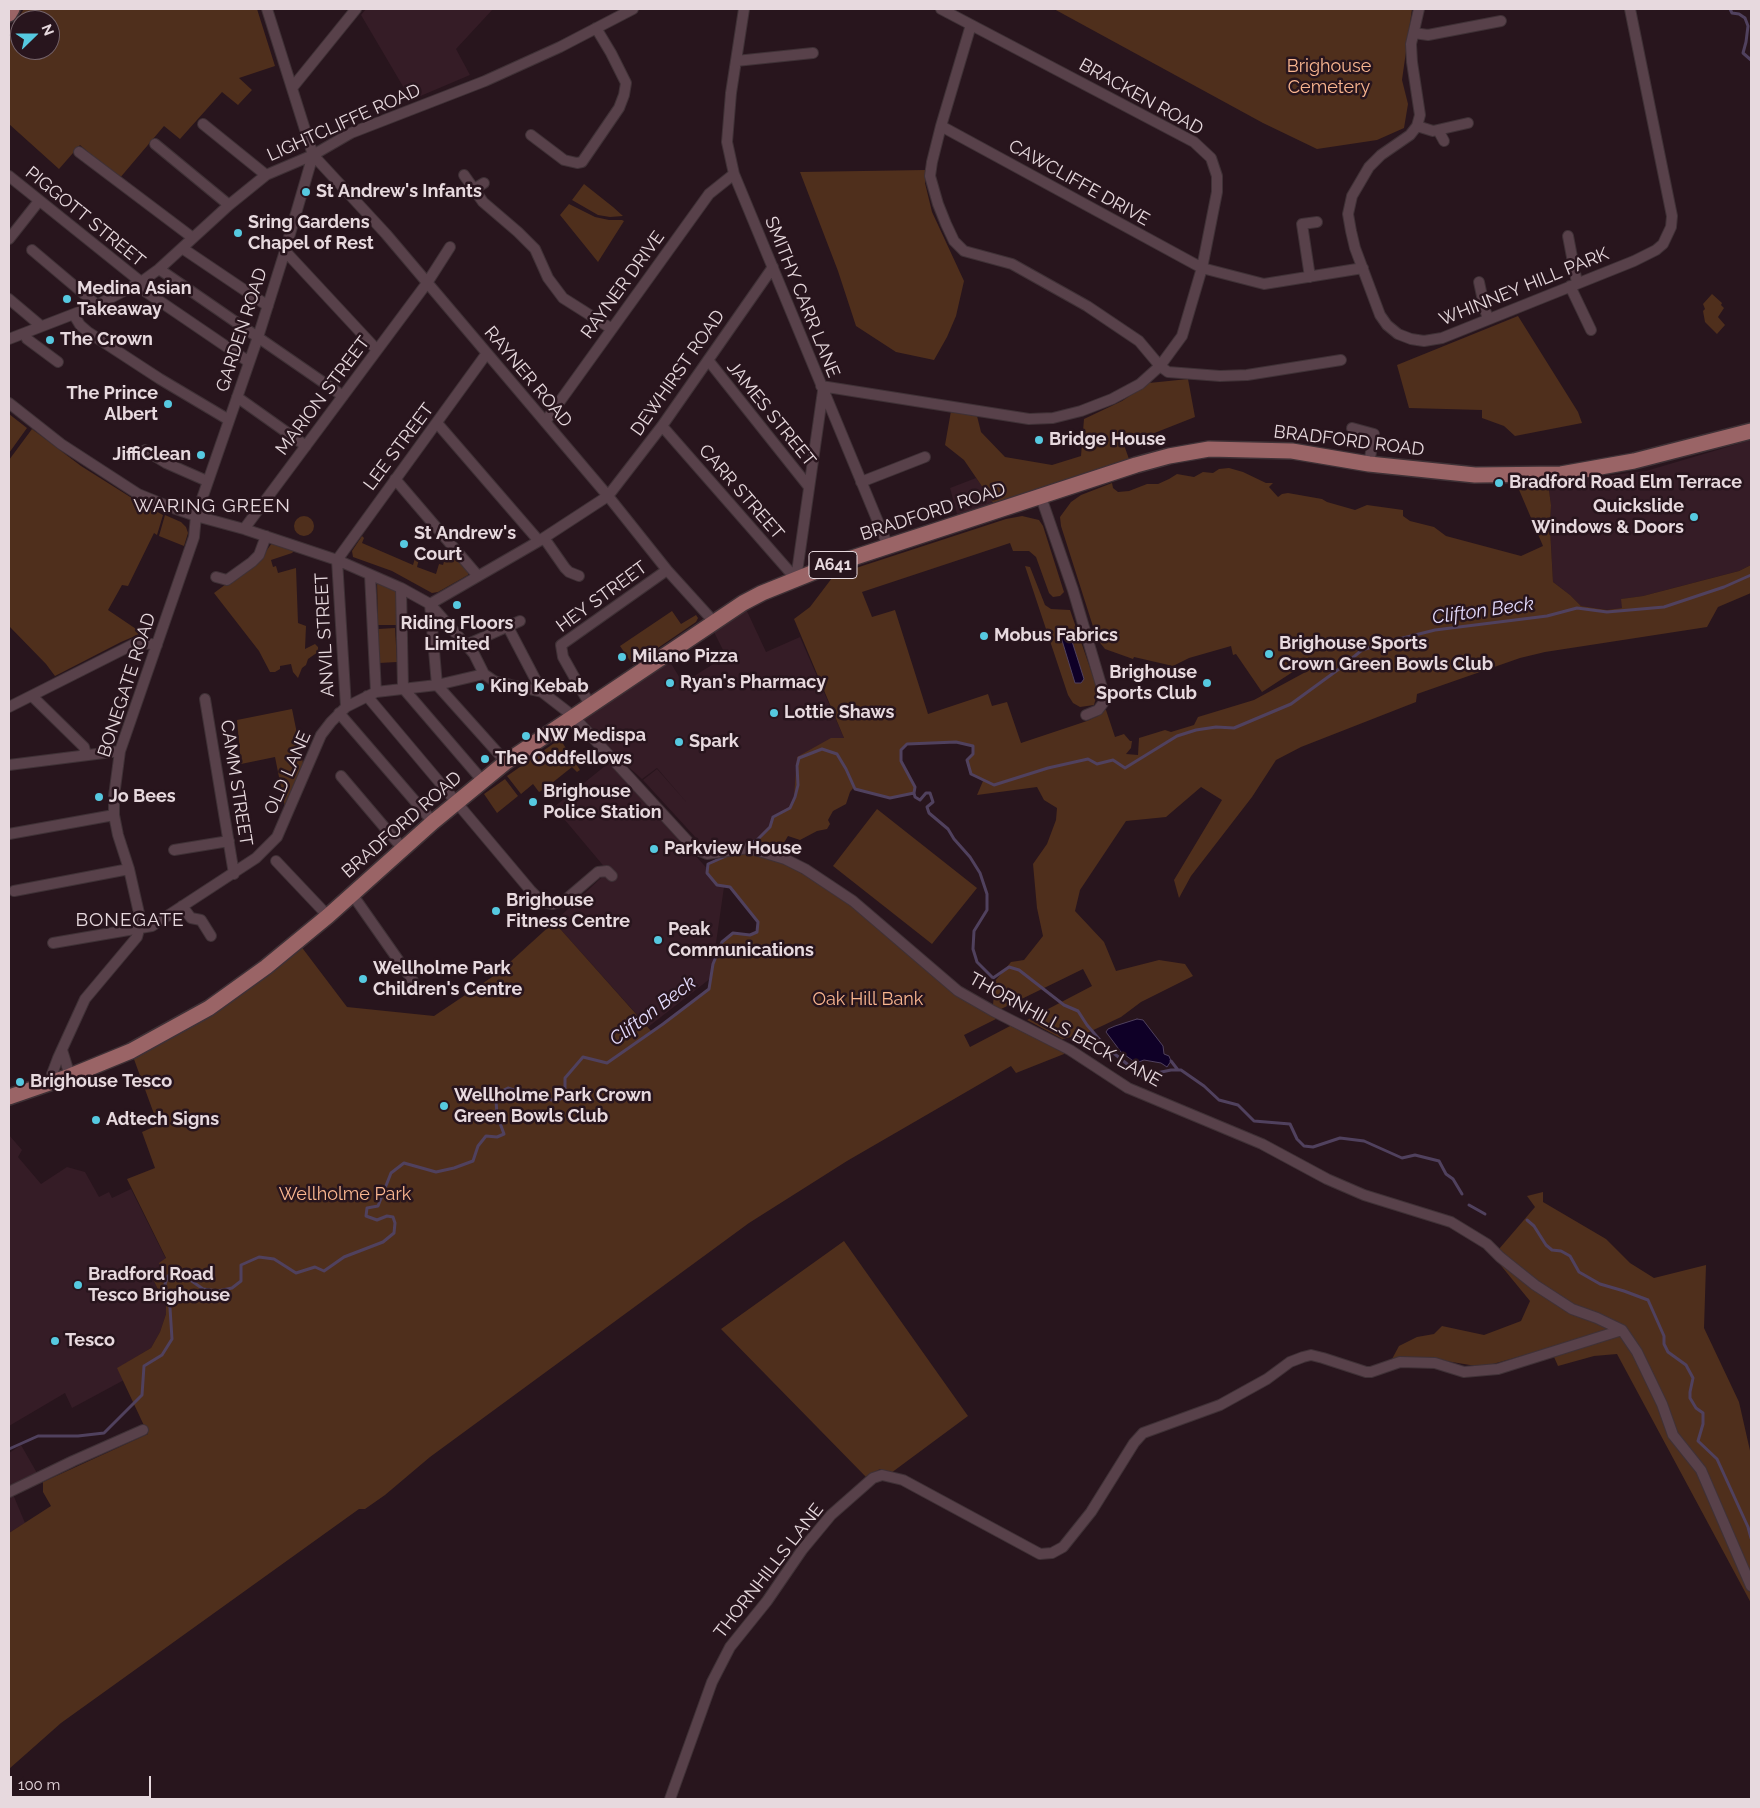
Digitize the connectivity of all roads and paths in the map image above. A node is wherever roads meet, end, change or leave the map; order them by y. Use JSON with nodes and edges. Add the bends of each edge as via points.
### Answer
{"nodes":[{"id":1,"x":12,"y":9,"type":"edge"},
{"id":2,"x":267,"y":9,"type":"edge"},
{"id":3,"x":356,"y":9,"type":"edge"},
{"id":4,"x":633,"y":9,"type":"edge"},
{"id":5,"x":744,"y":9,"type":"edge"},
{"id":6,"x":941,"y":9,"type":"edge"},
{"id":7,"x":1419,"y":9,"type":"edge"},
{"id":8,"x":1630,"y":9,"type":"edge"},
{"id":9,"x":9,"y":14,"type":"edge"},
{"id":10,"x":1502,"y":21,"type":"dead end"},
{"id":11,"x":971,"y":24,"type":"junction"},
{"id":12,"x":596,"y":28,"type":"junction"},
{"id":13,"x":1414,"y":33,"type":"junction"},
{"id":14,"x":813,"y":53,"type":"dead end"},
{"id":15,"x":736,"y":61,"type":"junction"},
{"id":16,"x":292,"y":88,"type":"junction"},
{"id":17,"x":1468,"y":123,"type":"dead end"},
{"id":18,"x":203,"y":124,"type":"dead end"},
{"id":19,"x":941,"y":126,"type":"junction"},
{"id":20,"x":1417,"y":126,"type":"junction"},
{"id":21,"x":1438,"y":130,"type":"junction"},
{"id":22,"x":531,"y":135,"type":"dead end"},
{"id":23,"x":1444,"y":141,"type":"dead end"},
{"id":24,"x":155,"y":144,"type":"dead end"},
{"id":25,"x":79,"y":152,"type":"dead end"},
{"id":26,"x":312,"y":155,"type":"junction"},
{"id":27,"x":734,"y":174,"type":"junction"},
{"id":28,"x":266,"y":175,"type":"junction"},
{"id":29,"x":464,"y":175,"type":"dead end"},
{"id":30,"x":9,"y":176,"type":"edge"},
{"id":31,"x":484,"y":183,"type":"dead end"},
{"id":32,"x":474,"y":189,"type":"junction"},
{"id":33,"x":39,"y":202,"type":"junction"},
{"id":34,"x":229,"y":205,"type":"junction"},
{"id":35,"x":1317,"y":222,"type":"dead end"},
{"id":36,"x":1568,"y":236,"type":"dead end"},
{"id":37,"x":193,"y":238,"type":"junction"},
{"id":38,"x":9,"y":239,"type":"edge"},
{"id":39,"x":450,"y":247,"type":"dead end"},
{"id":40,"x":182,"y":248,"type":"junction"},
{"id":41,"x":32,"y":250,"type":"dead end"},
{"id":42,"x":285,"y":251,"type":"junction"},
{"id":43,"x":773,"y":267,"type":"junction"},
{"id":44,"x":1202,"y":268,"type":"junction"},
{"id":45,"x":1363,"y":268,"type":"junction"},
{"id":46,"x":159,"y":269,"type":"junction"},
{"id":47,"x":1310,"y":277,"type":"junction"},
{"id":48,"x":1479,"y":282,"type":"dead end"},
{"id":49,"x":139,"y":283,"type":"junction"},
{"id":50,"x":427,"y":283,"type":"junction"},
{"id":51,"x":1574,"y":284,"type":"junction"},
{"id":52,"x":9,"y":299,"type":"edge"},
{"id":53,"x":97,"y":305,"type":"junction"},
{"id":54,"x":268,"y":306,"type":"junction"},
{"id":55,"x":74,"y":315,"type":"junction"},
{"id":56,"x":1488,"y":318,"type":"junction"},
{"id":57,"x":41,"y":326,"type":"junction"},
{"id":58,"x":612,"y":329,"type":"junction"},
{"id":59,"x":1591,"y":330,"type":"dead end"},
{"id":60,"x":25,"y":334,"type":"junction"},
{"id":61,"x":258,"y":337,"type":"junction"},
{"id":62,"x":9,"y":339,"type":"edge"},
{"id":63,"x":377,"y":350,"type":"junction"},
{"id":64,"x":487,"y":353,"type":"junction"},
{"id":65,"x":708,"y":360,"type":"junction"},
{"id":66,"x":1341,"y":360,"type":"dead end"},
{"id":67,"x":58,"y":362,"type":"dead end"},
{"id":68,"x":249,"y":362,"type":"junction"},
{"id":69,"x":1160,"y":366,"type":"junction"},
{"id":70,"x":822,"y":388,"type":"junction"},
{"id":71,"x":343,"y":396,"type":"junction"},
{"id":72,"x":237,"y":397,"type":"junction"},
{"id":73,"x":9,"y":403,"type":"edge"},
{"id":74,"x":229,"y":420,"type":"junction"},
{"id":75,"x":545,"y":422,"type":"junction"},
{"id":76,"x":437,"y":423,"type":"junction"},
{"id":77,"x":662,"y":426,"type":"junction"},
{"id":78,"x":1352,"y":428,"type":"dead end"},
{"id":79,"x":1751,"y":431,"type":"edge"},
{"id":80,"x":306,"y":446,"type":"junction"},
{"id":81,"x":145,"y":450,"type":"dead end"},
{"id":82,"x":925,"y":457,"type":"dead end"},
{"id":83,"x":1369,"y":464,"type":"junction"},
{"id":84,"x":395,"y":479,"type":"junction"},
{"id":85,"x":207,"y":481,"type":"junction"},
{"id":86,"x":861,"y":482,"type":"junction"},
{"id":87,"x":809,"y":487,"type":"junction"},
{"id":88,"x":608,"y":496,"type":"junction"},
{"id":89,"x":1041,"y":497,"type":"junction"},
{"id":90,"x":196,"y":516,"type":"junction"},
{"id":91,"x":244,"y":529,"type":"junction"},
{"id":92,"x":266,"y":536,"type":"junction"},
{"id":93,"x":542,"y":540,"type":"junction"},
{"id":94,"x":888,"y":546,"type":"junction"},
{"id":95,"x":337,"y":560,"type":"junction"},
{"id":96,"x":667,"y":570,"type":"junction"},
{"id":97,"x":370,"y":575,"type":"junction"},
{"id":98,"x":478,"y":576,"type":"junction"},
{"id":99,"x":578,"y":576,"type":"dead end"},
{"id":100,"x":216,"y":577,"type":"dead end"},
{"id":101,"x":796,"y":579,"type":"junction"},
{"id":102,"x":401,"y":588,"type":"junction"},
{"id":103,"x":430,"y":604,"type":"junction"},
{"id":104,"x":520,"y":621,"type":"dead end"},
{"id":105,"x":715,"y":623,"type":"junction"},
{"id":106,"x":508,"y":627,"type":"junction"},
{"id":107,"x":157,"y":645,"type":"junction"},
{"id":108,"x":466,"y":645,"type":"junction"},
{"id":109,"x":484,"y":674,"type":"junction"},
{"id":110,"x":437,"y":685,"type":"junction"},
{"id":111,"x":403,"y":688,"type":"junction"},
{"id":112,"x":542,"y":692,"type":"junction"},
{"id":113,"x":371,"y":694,"type":"junction"},
{"id":114,"x":32,"y":696,"type":"junction"},
{"id":115,"x":205,"y":699,"type":"dead end"},
{"id":116,"x":590,"y":705,"type":"junction"},
{"id":117,"x":9,"y":708,"type":"edge"},
{"id":118,"x":342,"y":710,"type":"junction"},
{"id":119,"x":1086,"y":715,"type":"dead end"},
{"id":120,"x":573,"y":716,"type":"junction"},
{"id":121,"x":120,"y":751,"type":"junction"},
{"id":122,"x":86,"y":755,"type":"junction"},
{"id":123,"x":506,"y":762,"type":"junction"},
{"id":124,"x":9,"y":765,"type":"edge"},
{"id":125,"x":341,"y":776,"type":"dead end"},
{"id":126,"x":482,"y":780,"type":"junction"},
{"id":127,"x":457,"y":803,"type":"junction"},
{"id":128,"x":114,"y":815,"type":"junction"},
{"id":129,"x":434,"y":822,"type":"junction"},
{"id":130,"x":9,"y":834,"type":"edge"},
{"id":131,"x":229,"y":841,"type":"junction"},
{"id":132,"x":403,"y":849,"type":"junction"},
{"id":133,"x":174,"y":850,"type":"dead end"},
{"id":134,"x":276,"y":861,"type":"dead end"},
{"id":135,"x":129,"y":869,"type":"junction"},
{"id":136,"x":234,"y":874,"type":"junction"},
{"id":137,"x":612,"y":876,"type":"dead end"},
{"id":138,"x":14,"y":891,"type":"dead end"},
{"id":139,"x":352,"y":894,"type":"junction"},
{"id":140,"x":182,"y":906,"type":"junction"},
{"id":141,"x":328,"y":916,"type":"junction"},
{"id":142,"x":139,"y":929,"type":"junction"},
{"id":143,"x":211,"y":936,"type":"dead end"},
{"id":144,"x":53,"y":943,"type":"dead end"},
{"id":145,"x":413,"y":981,"type":"dead end"},
{"id":146,"x":62,"y":1050,"type":"junction"},
{"id":147,"x":70,"y":1076,"type":"junction"},
{"id":148,"x":52,"y":1082,"type":"junction"},
{"id":149,"x":9,"y":1097,"type":"edge"},
{"id":150,"x":1622,"y":1330,"type":"junction"},
{"id":151,"x":143,"y":1430,"type":"dead end"},
{"id":152,"x":9,"y":1492,"type":"edge"},
{"id":153,"x":1751,"y":1586,"type":"edge"},
{"id":154,"x":670,"y":1799,"type":"edge"}],
"edges":[{"from":1,"to":9,"type":"main road"},
{"from":2,"to":16,"type":"street"},
{"from":3,"to":16,"type":"street"},
{"from":4,"to":12,"type":"street","name":"LIGHTCLIFFE ROAD"},
{"from":5,"to":15,"type":"street","name":"SMITHY CARR LANE"},
{"from":6,"to":11,"type":"street","name":"BRACKEN ROAD"},
{"from":7,"to":13,"type":"street"},
{"from":8,"to":51,"type":"street","name":"WHINNEY HILL PARK","via":[[1672,216],[1671,227],[1663,244],[1656,250]]},
{"from":10,"to":13,"type":"street","via":[[1428,35]]},
{"from":11,"to":19,"type":"street"},
{"from":11,"to":44,"type":"street","name":"BRACKEN ROAD","via":[[1194,142],[1211,158],[1218,192]]},
{"from":12,"to":22,"type":"street","via":[[626,83],[619,108],[582,162],[564,160]]},
{"from":12,"to":26,"type":"street","name":"LIGHTCLIFFE ROAD","via":[[484,81],[351,133]]},
{"from":13,"to":20,"type":"street","via":[[1412,62],[1420,115]]},
{"from":14,"to":15,"type":"street"},
{"from":15,"to":27,"type":"street","name":"SMITHY CARR LANE","via":[[727,142]]},
{"from":16,"to":26,"type":"street"},
{"from":17,"to":21,"type":"street"},
{"from":18,"to":28,"type":"street"},
{"from":19,"to":44,"type":"street","name":"CAWCLIFFE DRIVE"},
{"from":19,"to":69,"type":"street","via":[[930,176],[954,241],[971,254],[1012,264],[1087,306],[1139,341]]},
{"from":20,"to":21,"type":"street"},
{"from":20,"to":45,"type":"street","name":"WHINNEY HILL PARK","via":[[1369,166],[1352,196],[1348,214]]},
{"from":21,"to":23,"type":"street"},
{"from":24,"to":34,"type":"street"},
{"from":25,"to":37,"type":"street"},
{"from":26,"to":28,"type":"street","name":"LIGHTCLIFFE ROAD"},
{"from":26,"to":42,"type":"street","name":"GARDEN ROAD"},
{"from":26,"to":50,"type":"street","name":"RAYNER ROAD"},
{"from":27,"to":43,"type":"street","name":"SMITHY CARR LANE"},
{"from":27,"to":58,"type":"street","name":"RAYNER DRIVE","via":[[709,194]]},
{"from":28,"to":34,"type":"street","name":"LIGHTCLIFFE ROAD"},
{"from":29,"to":32,"type":"street"},
{"from":30,"to":33,"type":"street","name":"PIGGOTT STREET"},
{"from":31,"to":32,"type":"street"},
{"from":32,"to":58,"type":"street","via":[[483,202],[534,249],[548,278],[563,298]]},
{"from":33,"to":38,"type":"street"},
{"from":33,"to":49,"type":"street","name":"PIGGOTT STREET"},
{"from":34,"to":37,"type":"street","name":"LIGHTCLIFFE ROAD"},
{"from":35,"to":47,"type":"street","via":[[1302,224]]},
{"from":36,"to":51,"type":"street"},
{"from":37,"to":40,"type":"street","name":"LIGHTCLIFFE ROAD"},
{"from":39,"to":50,"type":"street","name":"MARION STREET"},
{"from":40,"to":46,"type":"street","name":"LIGHTCLIFFE ROAD"},
{"from":40,"to":54,"type":"street"},
{"from":41,"to":53,"type":"street"},
{"from":42,"to":54,"type":"street","name":"GARDEN ROAD"},
{"from":42,"to":63,"type":"street"},
{"from":43,"to":65,"type":"street","name":"DEWHIRST ROAD"},
{"from":43,"to":70,"type":"street","name":"SMITHY CARR LANE"},
{"from":44,"to":47,"type":"street","name":"CAWCLIFFE DRIVE","via":[[1264,284]]},
{"from":44,"to":69,"type":"street","name":"BRACKEN ROAD","via":[[1182,336]]},
{"from":45,"to":47,"type":"street","name":"CAWCLIFFE DRIVE"},
{"from":45,"to":56,"type":"street","name":"WHINNEY HILL PARK","via":[[1380,315],[1398,334],[1411,340],[1438,339]]},
{"from":46,"to":49,"type":"street","name":"LIGHTCLIFFE ROAD"},
{"from":46,"to":61,"type":"street"},
{"from":48,"to":56,"type":"street"},
{"from":49,"to":53,"type":"street","name":"LIGHTCLIFFE ROAD"},
{"from":49,"to":68,"type":"street","name":"PIGGOTT STREET"},
{"from":50,"to":63,"type":"street","name":"MARION STREET"},
{"from":50,"to":64,"type":"street","name":"RAYNER ROAD"},
{"from":51,"to":56,"type":"street","name":"WHINNEY HILL PARK"},
{"from":51,"to":59,"type":"street"},
{"from":52,"to":57,"type":"street"},
{"from":53,"to":55,"type":"street","name":"LIGHTCLIFFE ROAD"},
{"from":54,"to":61,"type":"street","name":"GARDEN ROAD"},
{"from":55,"to":57,"type":"street","name":"LIGHTCLIFFE ROAD"},
{"from":55,"to":74,"type":"street","via":[[88,332]]},
{"from":57,"to":60,"type":"street","name":"LIGHTCLIFFE ROAD"},
{"from":58,"to":75,"type":"street","name":"RAYNER DRIVE"},
{"from":60,"to":62,"type":"street","name":"LIGHTCLIFFE ROAD"},
{"from":60,"to":67,"type":"street","via":[[27,339]]},
{"from":61,"to":68,"type":"street","name":"GARDEN ROAD"},
{"from":61,"to":71,"type":"street"},
{"from":63,"to":71,"type":"street","name":"MARION STREET"},
{"from":64,"to":75,"type":"street","name":"RAYNER ROAD"},
{"from":64,"to":76,"type":"street","name":"LEE STREET"},
{"from":65,"to":77,"type":"street","name":"DEWHIRST ROAD"},
{"from":65,"to":87,"type":"street","name":"JAMES STREET"},
{"from":66,"to":69,"type":"street","via":[[1247,375],[1220,376],[1168,372]]},
{"from":68,"to":72,"type":"street","name":"GARDEN ROAD"},
{"from":69,"to":70,"type":"street","name":"BRACKEN ROAD","via":[[1140,384],[1112,399],[1053,418],[1028,419]]},
{"from":70,"to":86,"type":"street"},
{"from":70,"to":87,"type":"street","name":"SMITHY CARR LANE"},
{"from":71,"to":80,"type":"street","name":"MARION STREET"},
{"from":72,"to":74,"type":"street","name":"GARDEN ROAD"},
{"from":72,"to":80,"type":"street"},
{"from":73,"to":90,"type":"street","via":[[61,444],[138,494]]},
{"from":74,"to":85,"type":"street","name":"GARDEN ROAD"},
{"from":75,"to":88,"type":"street","name":"RAYNER ROAD"},
{"from":76,"to":84,"type":"street","name":"LEE STREET"},
{"from":76,"to":93,"type":"street"},
{"from":77,"to":88,"type":"street","name":"DEWHIRST ROAD"},
{"from":77,"to":101,"type":"street","name":"CARR STREET"},
{"from":78,"to":83,"type":"street","via":[[1374,434]]},
{"from":79,"to":83,"type":"main road","name":"BRADFORD ROAD","number":"A641","via":[[1634,462],[1561,474],[1474,475]]},
{"from":80,"to":91,"type":"street","name":"MARION STREET"},
{"from":81,"to":85,"type":"street"},
{"from":82,"to":86,"type":"street"},
{"from":83,"to":89,"type":"main road","name":"BRADFORD ROAD","number":"A641","via":[[1292,450],[1209,449],[1136,465]]},
{"from":84,"to":95,"type":"street","name":"LEE STREET"},
{"from":84,"to":98,"type":"street"},
{"from":85,"to":90,"type":"street","name":"GARDEN ROAD"},
{"from":86,"to":94,"type":"street"},
{"from":87,"to":101,"type":"street","name":"SMITHY CARR LANE"},
{"from":88,"to":93,"type":"street","name":"DEWHIRST ROAD"},
{"from":88,"to":96,"type":"street","name":"RAYNER ROAD"},
{"from":89,"to":94,"type":"main road","name":"BRADFORD ROAD","number":"A641"},
{"from":89,"to":119,"type":"street","via":[[1102,688],[1104,702],[1098,710]]},
{"from":90,"to":91,"type":"street"},
{"from":90,"to":107,"type":"street","name":"BONEGATE ROAD","via":[[194,537]]},
{"from":91,"to":92,"type":"street"},
{"from":92,"to":95,"type":"street"},
{"from":92,"to":100,"type":"street","via":[[259,555],[252,562],[227,580]]},
{"from":93,"to":98,"type":"street","name":"DEWHIRST ROAD"},
{"from":93,"to":99,"type":"street","via":[[569,572]]},
{"from":94,"to":101,"type":"main road","name":"BRADFORD ROAD","number":"A641"},
{"from":95,"to":97,"type":"street"},
{"from":95,"to":118,"type":"street","name":"ANVIL STREET"},
{"from":96,"to":105,"type":"street","name":"RAYNER ROAD"},
{"from":96,"to":116,"type":"street","name":"HEY STREET","via":[[561,645],[563,657]]},
{"from":97,"to":102,"type":"street"},
{"from":97,"to":113,"type":"street"},
{"from":98,"to":103,"type":"street","name":"DEWHIRST ROAD"},
{"from":101,"to":105,"type":"main road","name":"BRADFORD ROAD","number":"A641","via":[[743,603]]},
{"from":102,"to":103,"type":"street"},
{"from":102,"to":111,"type":"street"},
{"from":103,"to":108,"type":"street"},
{"from":103,"to":110,"type":"street"},
{"from":104,"to":106,"type":"street"},
{"from":105,"to":116,"type":"main road","name":"BRADFORD ROAD","number":"A641"},
{"from":106,"to":108,"type":"street"},
{"from":106,"to":112,"type":"street"},
{"from":107,"to":114,"type":"street","via":[[138,642]]},
{"from":107,"to":121,"type":"street","name":"BONEGATE ROAD"},
{"from":108,"to":109,"type":"street"},
{"from":109,"to":110,"type":"street","name":"OLD LANE"},
{"from":109,"to":112,"type":"street","via":[[494,681]]},
{"from":110,"to":111,"type":"street","name":"OLD LANE"},
{"from":110,"to":123,"type":"street"},
{"from":111,"to":113,"type":"street","name":"OLD LANE"},
{"from":111,"to":126,"type":"street"},
{"from":112,"to":120,"type":"street"},
{"from":113,"to":118,"type":"street","name":"OLD LANE"},
{"from":113,"to":127,"type":"street"},
{"from":114,"to":117,"type":"street"},
{"from":114,"to":122,"type":"street","via":[[84,747]]},
{"from":115,"to":131,"type":"street","name":"CAMM STREET"},
{"from":116,"to":120,"type":"main road","name":"BRADFORD ROAD","number":"A641"},
{"from":118,"to":129,"type":"street"},
{"from":118,"to":136,"type":"street","name":"OLD LANE","via":[[321,734],[277,837]]},
{"from":120,"to":123,"type":"main road","name":"BRADFORD ROAD","number":"A641"},
{"from":120,"to":150,"type":"street","name":"THORNHILLS BECK LANE","via":[[700,852],[707,854],[749,848],[805,869],[853,901],[958,990],[1070,1050],[1128,1088],[1262,1144],[1327,1180],[1451,1222],[1487,1244],[1535,1286],[1572,1309]]},
{"from":121,"to":122,"type":"street"},
{"from":121,"to":128,"type":"street","name":"BONEGATE ROAD"},
{"from":122,"to":124,"type":"street"},
{"from":123,"to":126,"type":"main road","name":"BRADFORD ROAD","number":"A641"},
{"from":125,"to":132,"type":"street"},
{"from":126,"to":127,"type":"main road","name":"BRADFORD ROAD","number":"A641"},
{"from":127,"to":129,"type":"main road","name":"BRADFORD ROAD","number":"A641"},
{"from":127,"to":137,"type":"street","via":[[542,902],[564,901],[598,872],[607,871]]},
{"from":128,"to":130,"type":"street"},
{"from":128,"to":135,"type":"street","name":"BONEGATE ROAD"},
{"from":129,"to":132,"type":"main road","name":"BRADFORD ROAD","number":"A641"},
{"from":131,"to":133,"type":"street"},
{"from":131,"to":136,"type":"street","name":"CAMM STREET"},
{"from":132,"to":139,"type":"main road","name":"BRADFORD ROAD","number":"A641"},
{"from":134,"to":141,"type":"street"},
{"from":135,"to":138,"type":"street"},
{"from":135,"to":142,"type":"street","name":"BONEGATE ROAD","via":[[141,922]]},
{"from":136,"to":140,"type":"street","name":"OLD LANE"},
{"from":139,"to":141,"type":"main road","name":"BRADFORD ROAD","number":"A641"},
{"from":139,"to":145,"type":"street"},
{"from":140,"to":142,"type":"street","name":"OLD LANE","via":[[152,926]]},
{"from":140,"to":143,"type":"street","via":[[191,918],[201,920]]},
{"from":141,"to":147,"type":"main road","name":"BRADFORD ROAD","number":"A641","via":[[209,1008],[131,1051]]},
{"from":142,"to":144,"type":"street","name":"OLD LANE"},
{"from":142,"to":146,"type":"street","via":[[137,937],[85,999]]},
{"from":146,"to":147,"type":"street"},
{"from":146,"to":148,"type":"street"},
{"from":147,"to":148,"type":"main road","name":"BRADFORD ROAD","number":"A641"},
{"from":148,"to":149,"type":"main road","name":"BRADFORD ROAD","number":"A641"},
{"from":150,"to":153,"type":"street","name":"THORNHILLS BECK LANE","via":[[1637,1352],[1673,1435],[1701,1470]]},
{"from":150,"to":154,"type":"street","name":"THORNHILLS LANE","via":[[1498,1369],[1464,1372],[1435,1363],[1400,1362],[1366,1372],[1311,1355],[1297,1359],[1220,1405],[1143,1433],[1091,1512],[1063,1547],[1052,1553],[1040,1554],[903,1480],[882,1475],[873,1478],[825,1522],[730,1647],[712,1682]]},
{"from":151,"to":152,"type":"street"}]}
